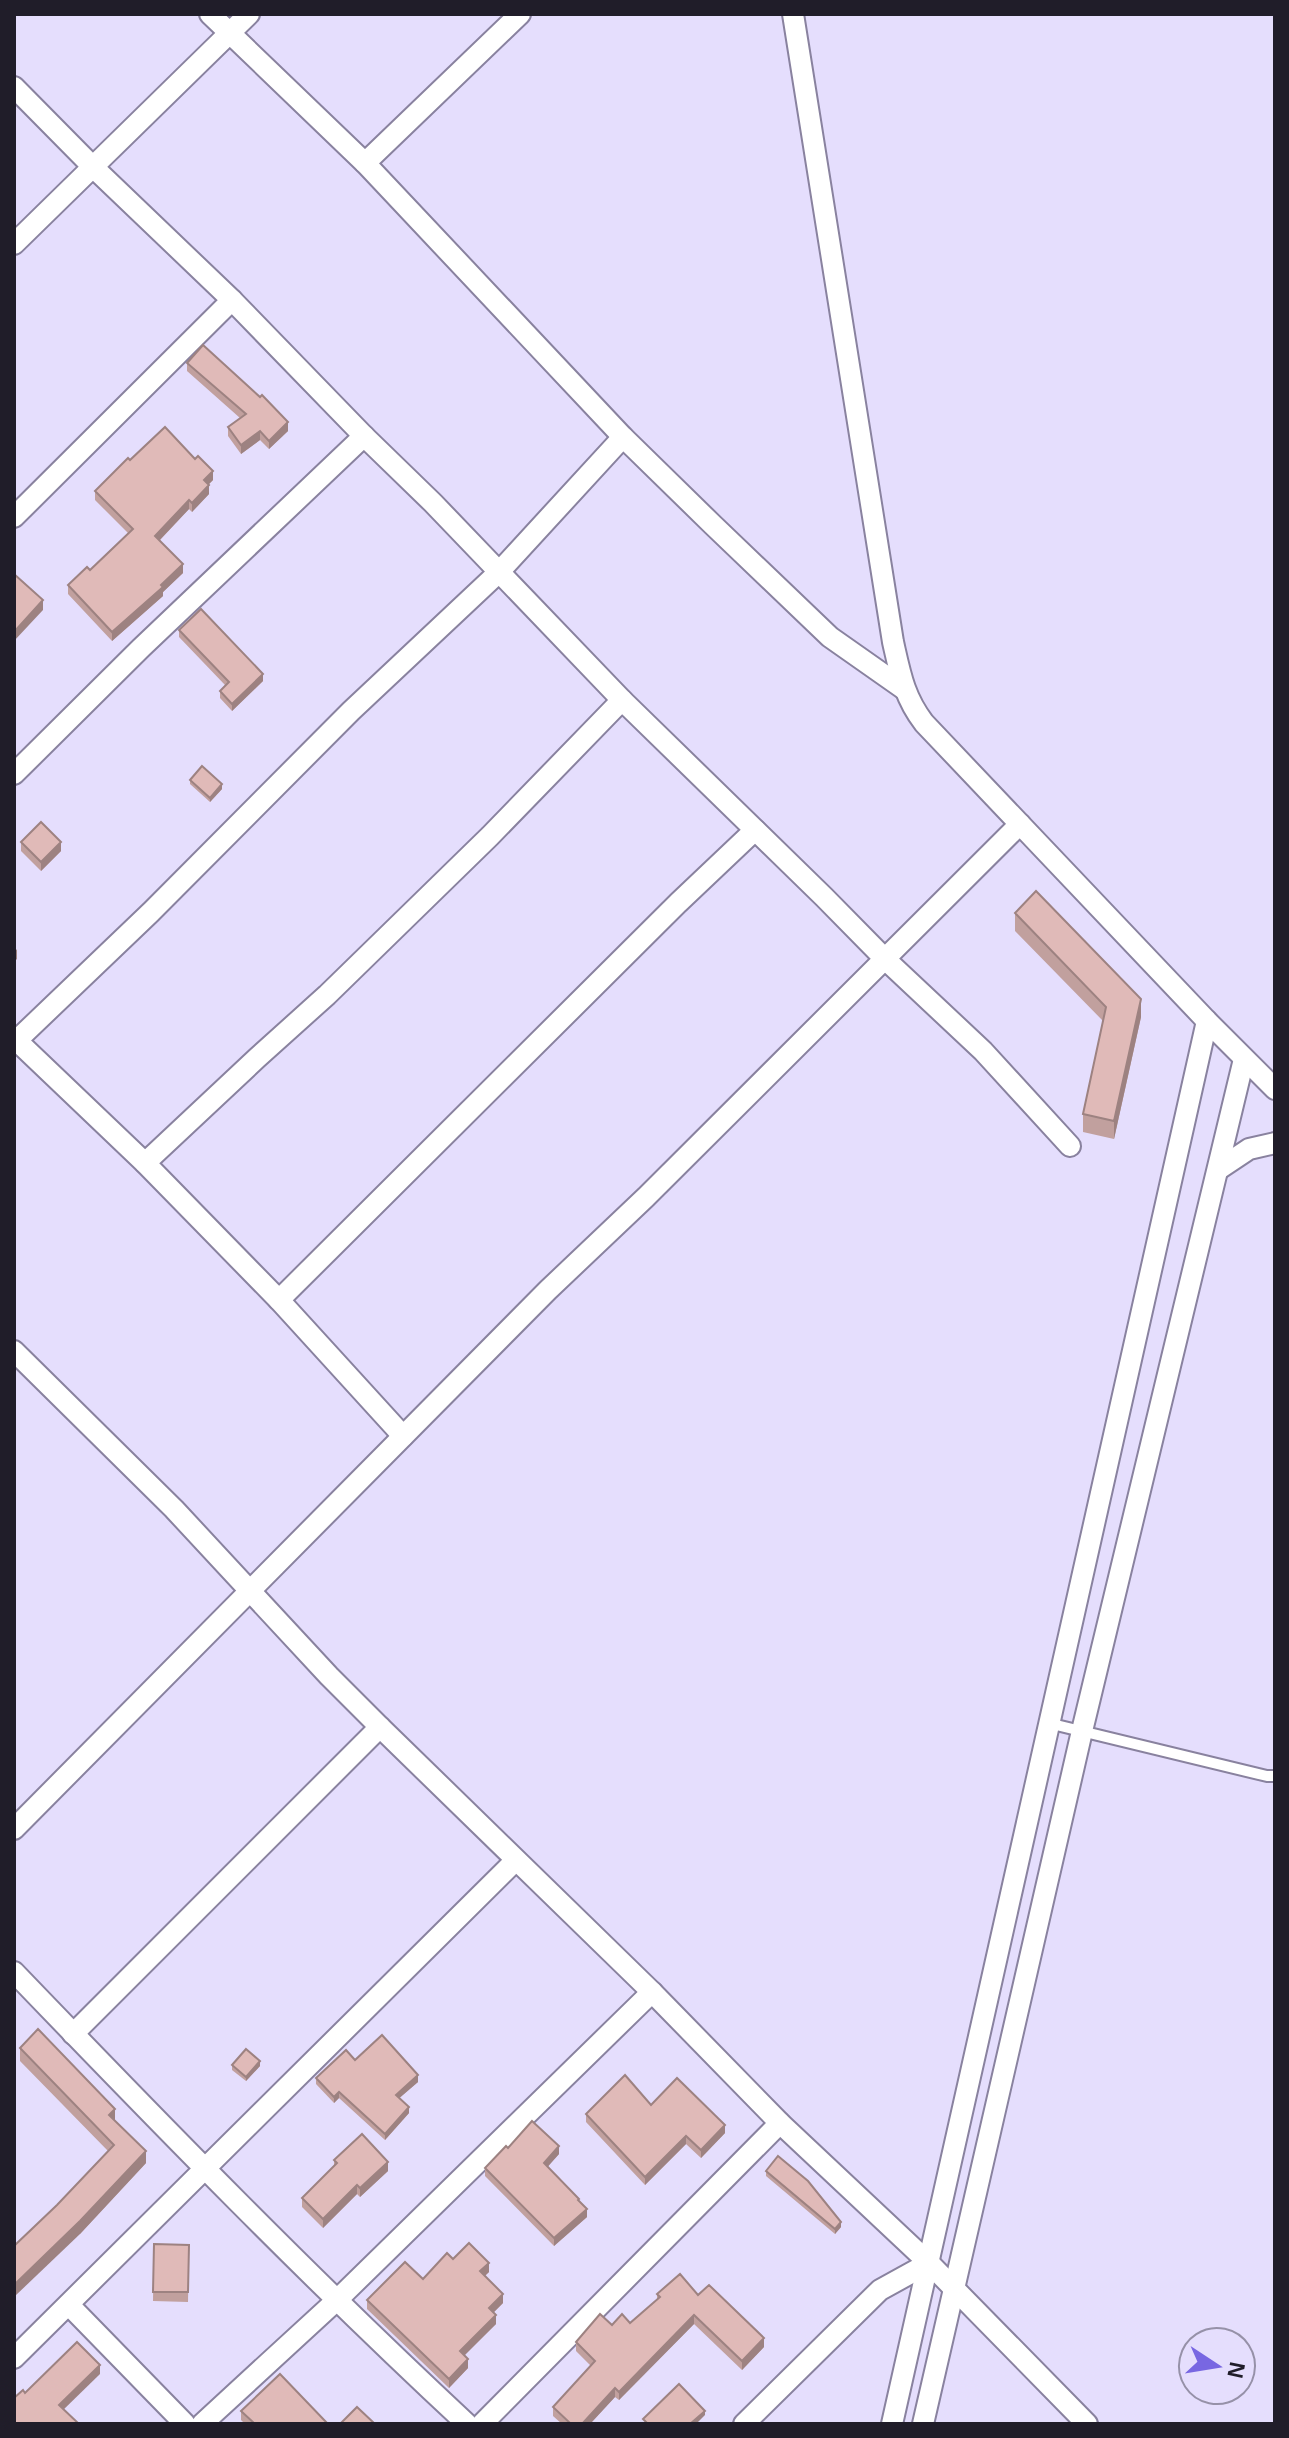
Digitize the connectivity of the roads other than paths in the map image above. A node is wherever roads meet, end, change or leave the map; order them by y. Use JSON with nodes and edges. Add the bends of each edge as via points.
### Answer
{"nodes":[{"id":1,"x":210,"y":14,"type":"edge"},
{"id":2,"x":249,"y":14,"type":"edge"},
{"id":3,"x":520,"y":14,"type":"edge"},
{"id":4,"x":793,"y":14,"type":"edge"},
{"id":5,"x":229,"y":33,"type":"junction"},
{"id":6,"x":14,"y":87,"type":"edge"},
{"id":7,"x":365,"y":163,"type":"junction"},
{"id":8,"x":93,"y":167,"type":"junction"},
{"id":9,"x":14,"y":244,"type":"edge"},
{"id":10,"x":232,"y":300,"type":"junction"},
{"id":11,"x":364,"y":436,"type":"junction"},
{"id":12,"x":623,"y":437,"type":"junction"},
{"id":13,"x":14,"y":517,"type":"edge"},
{"id":14,"x":499,"y":572,"type":"junction"},
{"id":15,"x":904,"y":689,"type":"junction"},
{"id":16,"x":622,"y":700,"type":"junction"},
{"id":17,"x":14,"y":774,"type":"edge"},
{"id":18,"x":1020,"y":824,"type":"junction"},
{"id":19,"x":755,"y":830,"type":"junction"},
{"id":20,"x":885,"y":959,"type":"junction"},
{"id":21,"x":1207,"y":1021,"type":"junction"},
{"id":22,"x":15,"y":1040,"type":"edge"},
{"id":23,"x":1244,"y":1059,"type":"junction"},
{"id":24,"x":1275,"y":1089,"type":"edge"},
{"id":25,"x":1275,"y":1143,"type":"edge"},
{"id":26,"x":1070,"y":1146,"type":"dead end"},
{"id":27,"x":145,"y":1163,"type":"junction"},
{"id":28,"x":1219,"y":1169,"type":"junction"},
{"id":29,"x":279,"y":1300,"type":"junction"},
{"id":30,"x":14,"y":1351,"type":"edge"},
{"id":31,"x":403,"y":1436,"type":"junction"},
{"id":32,"x":250,"y":1589,"type":"junction"},
{"id":33,"x":1048,"y":1723,"type":"junction"},
{"id":34,"x":380,"y":1727,"type":"junction"},
{"id":35,"x":1082,"y":1731,"type":"junction"},
{"id":36,"x":1272,"y":1778,"type":"edge"},
{"id":37,"x":14,"y":1829,"type":"edge"},
{"id":38,"x":515,"y":1861,"type":"junction"},
{"id":39,"x":14,"y":1972,"type":"edge"},
{"id":40,"x":652,"y":1992,"type":"junction"},
{"id":41,"x":73,"y":2034,"type":"junction"},
{"id":42,"x":780,"y":2123,"type":"junction"},
{"id":43,"x":204,"y":2168,"type":"junction"},
{"id":44,"x":929,"y":2263,"type":"junction"},
{"id":45,"x":953,"y":2290,"type":"junction"},
{"id":46,"x":338,"y":2299,"type":"junction"},
{"id":47,"x":69,"y":2305,"type":"junction"},
{"id":48,"x":14,"y":2358,"type":"edge"},
{"id":49,"x":185,"y":2424,"type":"edge"},
{"id":50,"x":202,"y":2424,"type":"edge"},
{"id":51,"x":467,"y":2424,"type":"edge"},
{"id":52,"x":482,"y":2424,"type":"edge"},
{"id":53,"x":744,"y":2424,"type":"edge"},
{"id":54,"x":892,"y":2424,"type":"edge"},
{"id":55,"x":923,"y":2424,"type":"edge"},
{"id":56,"x":1087,"y":2424,"type":"edge"}],
"edges":[{"from":1,"to":5,"type":"street"},
{"from":2,"to":5,"type":"street"},
{"from":3,"to":7,"type":"street"},
{"from":4,"to":15,"type":"street"},
{"from":5,"to":7,"type":"street"},
{"from":5,"to":8,"type":"street"},
{"from":6,"to":8,"type":"street"},
{"from":7,"to":12,"type":"street"},
{"from":8,"to":9,"type":"street"},
{"from":8,"to":10,"type":"street"},
{"from":10,"to":11,"type":"street"},
{"from":10,"to":13,"type":"street"},
{"from":11,"to":14,"type":"street"},
{"from":11,"to":17,"type":"street"},
{"from":12,"to":14,"type":"street"},
{"from":12,"to":15,"type":"street","via":[[830,637]]},
{"from":14,"to":16,"type":"street"},
{"from":14,"to":22,"type":"street"},
{"from":15,"to":18,"type":"street","via":[[924,723]]},
{"from":16,"to":19,"type":"street"},
{"from":16,"to":27,"type":"street","via":[[327,995]]},
{"from":18,"to":20,"type":"street"},
{"from":18,"to":21,"type":"street"},
{"from":19,"to":20,"type":"street"},
{"from":19,"to":29,"type":"street"},
{"from":20,"to":26,"type":"street","via":[[983,1051]]},
{"from":20,"to":31,"type":"street"},
{"from":21,"to":23,"type":"street"},
{"from":21,"to":33,"type":"street"},
{"from":22,"to":27,"type":"street"},
{"from":23,"to":24,"type":"street"},
{"from":23,"to":28,"type":"street"},
{"from":25,"to":28,"type":"street","via":[[1249,1149]]},
{"from":27,"to":29,"type":"street"},
{"from":28,"to":35,"type":"street"},
{"from":29,"to":31,"type":"street"},
{"from":30,"to":32,"type":"street"},
{"from":31,"to":32,"type":"street"},
{"from":32,"to":34,"type":"street"},
{"from":32,"to":37,"type":"street"},
{"from":33,"to":35,"type":"lane"},
{"from":33,"to":44,"type":"street"},
{"from":34,"to":38,"type":"street"},
{"from":34,"to":41,"type":"street"},
{"from":35,"to":36,"type":"lane"},
{"from":35,"to":45,"type":"street"},
{"from":38,"to":40,"type":"street"},
{"from":38,"to":43,"type":"street"},
{"from":39,"to":41,"type":"street"},
{"from":40,"to":42,"type":"street"},
{"from":40,"to":46,"type":"street"},
{"from":41,"to":43,"type":"street"},
{"from":42,"to":44,"type":"street"},
{"from":42,"to":52,"type":"street"},
{"from":43,"to":46,"type":"street"},
{"from":43,"to":47,"type":"street"},
{"from":44,"to":45,"type":"street"},
{"from":44,"to":53,"type":"street","via":[[880,2290]]},
{"from":44,"to":54,"type":"street"},
{"from":45,"to":55,"type":"street"},
{"from":45,"to":56,"type":"street"},
{"from":46,"to":50,"type":"street"},
{"from":46,"to":51,"type":"street"},
{"from":47,"to":48,"type":"street"},
{"from":47,"to":49,"type":"street"}]}
